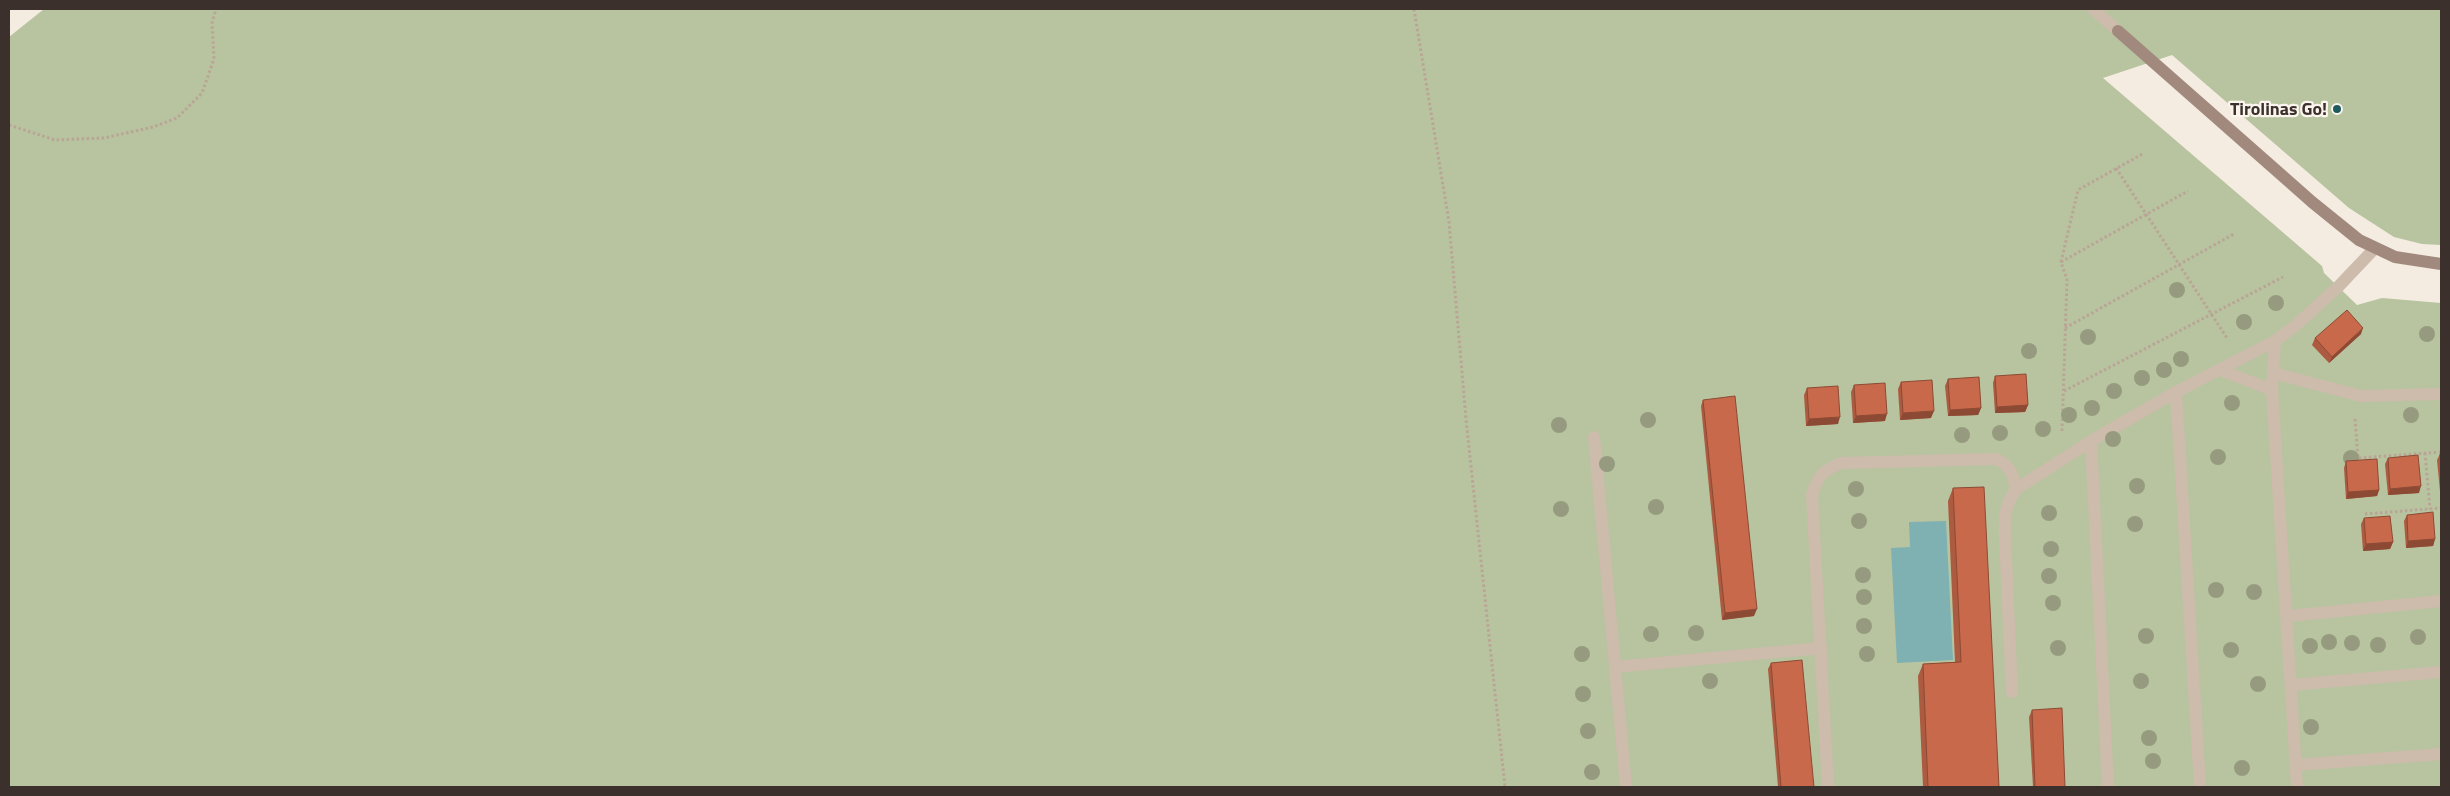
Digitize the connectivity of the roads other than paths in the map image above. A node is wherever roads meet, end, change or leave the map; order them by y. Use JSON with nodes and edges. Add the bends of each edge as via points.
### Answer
{"nodes":[{"id":1,"x":2094,"y":9,"type":"edge"},
{"id":2,"x":2375,"y":248,"type":"junction"},
{"id":3,"x":2441,"y":264,"type":"edge"},
{"id":4,"x":2275,"y":341,"type":"junction"},
{"id":5,"x":2220,"y":370,"type":"junction"},
{"id":6,"x":2273,"y":373,"type":"junction"},
{"id":7,"x":2272,"y":390,"type":"junction"},
{"id":8,"x":2176,"y":392,"type":"junction"},
{"id":9,"x":2441,"y":394,"type":"edge"},
{"id":10,"x":1594,"y":437,"type":"dead end"},
{"id":11,"x":2092,"y":441,"type":"junction"},
{"id":12,"x":2016,"y":489,"type":"junction"},
{"id":13,"x":2441,"y":601,"type":"edge"},
{"id":14,"x":2288,"y":616,"type":"junction"},
{"id":15,"x":1821,"y":648,"type":"junction"},
{"id":16,"x":1615,"y":667,"type":"junction"},
{"id":17,"x":2441,"y":672,"type":"edge"},
{"id":18,"x":2292,"y":685,"type":"junction"},
{"id":19,"x":2012,"y":692,"type":"dead end"},
{"id":20,"x":2441,"y":754,"type":"edge"},
{"id":21,"x":2296,"y":765,"type":"junction"},
{"id":22,"x":1626,"y":787,"type":"edge"},
{"id":23,"x":1828,"y":787,"type":"edge"},
{"id":24,"x":2108,"y":787,"type":"edge"},
{"id":25,"x":2200,"y":787,"type":"edge"},
{"id":26,"x":2298,"y":787,"type":"edge"}],
"edges":[{"from":1,"to":2,"type":"street","via":[[2346,231]]},
{"from":2,"to":3,"type":"street","via":[[2409,261]]},
{"from":2,"to":4,"type":"street","via":[[2338,288]]},
{"from":4,"to":5,"type":"street"},
{"from":4,"to":6,"type":"street"},
{"from":5,"to":7,"type":"street"},
{"from":5,"to":8,"type":"street"},
{"from":6,"to":7,"type":"street"},
{"from":6,"to":9,"type":"street","via":[[2361,396]]},
{"from":7,"to":14,"type":"street"},
{"from":8,"to":11,"type":"street"},
{"from":8,"to":25,"type":"street"},
{"from":10,"to":16,"type":"street"},
{"from":11,"to":12,"type":"street"},
{"from":11,"to":24,"type":"street"},
{"from":12,"to":15,"type":"street","via":[[2013,471],[1996,459],[1841,463],[1827,469],[1817,479],[1812,495]]},
{"from":12,"to":19,"type":"street","via":[[2004,516]]},
{"from":13,"to":14,"type":"street"},
{"from":14,"to":18,"type":"street"},
{"from":15,"to":16,"type":"street"},
{"from":15,"to":23,"type":"street"},
{"from":16,"to":22,"type":"street"},
{"from":17,"to":18,"type":"street"},
{"from":18,"to":21,"type":"street"},
{"from":20,"to":21,"type":"street"},
{"from":21,"to":26,"type":"street"}]}
